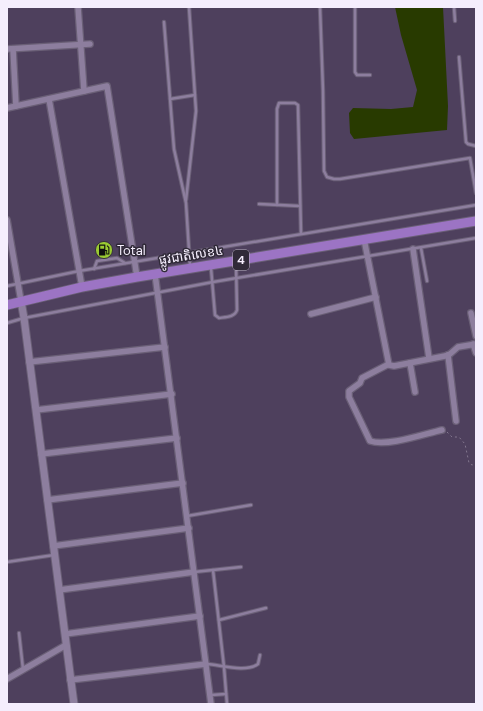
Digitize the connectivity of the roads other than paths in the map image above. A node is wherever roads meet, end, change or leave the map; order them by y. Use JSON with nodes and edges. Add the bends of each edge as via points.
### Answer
{"nodes":[{"id":1,"x":78,"y":7,"type":"edge"},
{"id":2,"x":190,"y":7,"type":"edge"},
{"id":3,"x":320,"y":7,"type":"edge"},
{"id":4,"x":355,"y":7,"type":"edge"},
{"id":5,"x":454,"y":7,"type":"edge"},
{"id":6,"x":164,"y":22,"type":"dead end"},
{"id":7,"x":455,"y":22,"type":"dead end"},
{"id":8,"x":81,"y":44,"type":"junction"},
{"id":9,"x":90,"y":44,"type":"dead end"},
{"id":10,"x":10,"y":49,"type":"edge"},
{"id":11,"x":459,"y":57,"type":"dead end"},
{"id":12,"x":370,"y":75,"type":"dead end"},
{"id":13,"x":84,"y":91,"type":"junction"},
{"id":14,"x":195,"y":95,"type":"junction"},
{"id":15,"x":49,"y":99,"type":"junction"},
{"id":16,"x":170,"y":99,"type":"junction"},
{"id":17,"x":16,"y":106,"type":"junction"},
{"id":18,"x":7,"y":108,"type":"edge"},
{"id":19,"x":476,"y":146,"type":"edge"},
{"id":20,"x":476,"y":193,"type":"edge"},
{"id":21,"x":186,"y":203,"type":"junction"},
{"id":22,"x":259,"y":204,"type":"dead end"},
{"id":23,"x":277,"y":205,"type":"junction"},
{"id":24,"x":476,"y":205,"type":"edge"},
{"id":25,"x":300,"y":206,"type":"junction"},
{"id":26,"x":7,"y":220,"type":"edge"},
{"id":27,"x":476,"y":221,"type":"edge"},
{"id":28,"x":301,"y":234,"type":"junction"},
{"id":29,"x":476,"y":238,"type":"edge"},
{"id":30,"x":364,"y":239,"type":"junction"},
{"id":31,"x":421,"y":248,"type":"junction"},
{"id":32,"x":413,"y":249,"type":"junction"},
{"id":33,"x":188,"y":252,"type":"junction"},
{"id":34,"x":368,"y":256,"type":"junction"},
{"id":35,"x":135,"y":261,"type":"junction"},
{"id":36,"x":236,"y":261,"type":"junction"},
{"id":37,"x":126,"y":263,"type":"junction"},
{"id":38,"x":211,"y":265,"type":"junction"},
{"id":39,"x":190,"y":268,"type":"junction"},
{"id":40,"x":94,"y":269,"type":"junction"},
{"id":41,"x":79,"y":271,"type":"junction"},
{"id":42,"x":155,"y":274,"type":"junction"},
{"id":43,"x":137,"y":277,"type":"junction"},
{"id":44,"x":236,"y":278,"type":"junction"},
{"id":45,"x":427,"y":281,"type":"dead end"},
{"id":46,"x":213,"y":282,"type":"junction"},
{"id":47,"x":18,"y":283,"type":"junction"},
{"id":48,"x":7,"y":286,"type":"edge"},
{"id":49,"x":82,"y":287,"type":"junction"},
{"id":50,"x":158,"y":293,"type":"junction"},
{"id":51,"x":376,"y":297,"type":"junction"},
{"id":52,"x":21,"y":301,"type":"junction"},
{"id":53,"x":7,"y":305,"type":"edge"},
{"id":54,"x":471,"y":313,"type":"dead end"},
{"id":55,"x":311,"y":314,"type":"dead end"},
{"id":56,"x":24,"y":318,"type":"junction"},
{"id":57,"x":7,"y":323,"type":"edge"},
{"id":58,"x":476,"y":336,"type":"edge"},
{"id":59,"x":475,"y":344,"type":"edge"},
{"id":60,"x":166,"y":347,"type":"junction"},
{"id":61,"x":476,"y":353,"type":"edge"},
{"id":62,"x":448,"y":355,"type":"junction"},
{"id":63,"x":428,"y":358,"type":"junction"},
{"id":64,"x":29,"y":362,"type":"junction"},
{"id":65,"x":410,"y":363,"type":"junction"},
{"id":66,"x":389,"y":364,"type":"junction"},
{"id":67,"x":415,"y":392,"type":"dead end"},
{"id":68,"x":172,"y":394,"type":"junction"},
{"id":69,"x":36,"y":410,"type":"junction"},
{"id":70,"x":456,"y":421,"type":"dead end"},
{"id":71,"x":442,"y":430,"type":"road end"},
{"id":72,"x":177,"y":438,"type":"junction"},
{"id":73,"x":41,"y":454,"type":"junction"},
{"id":74,"x":183,"y":483,"type":"junction"},
{"id":75,"x":47,"y":500,"type":"junction"},
{"id":76,"x":251,"y":505,"type":"dead end"},
{"id":77,"x":188,"y":516,"type":"junction"},
{"id":78,"x":189,"y":528,"type":"junction"},
{"id":79,"x":53,"y":546,"type":"junction"},
{"id":80,"x":54,"y":555,"type":"junction"},
{"id":81,"x":7,"y":562,"type":"edge"},
{"id":82,"x":242,"y":567,"type":"dead end"},
{"id":83,"x":213,"y":570,"type":"junction"},
{"id":84,"x":194,"y":572,"type":"junction"},
{"id":85,"x":59,"y":590,"type":"junction"},
{"id":86,"x":266,"y":608,"type":"dead end"},
{"id":87,"x":200,"y":616,"type":"junction"},
{"id":88,"x":219,"y":620,"type":"junction"},
{"id":89,"x":19,"y":633,"type":"dead end"},
{"id":90,"x":64,"y":634,"type":"junction"},
{"id":91,"x":66,"y":645,"type":"junction"},
{"id":92,"x":260,"y":655,"type":"dead end"},
{"id":93,"x":206,"y":664,"type":"junction"},
{"id":94,"x":224,"y":667,"type":"junction"},
{"id":95,"x":23,"y":670,"type":"junction"},
{"id":96,"x":7,"y":679,"type":"edge"},
{"id":97,"x":70,"y":680,"type":"junction"},
{"id":98,"x":226,"y":694,"type":"junction"},
{"id":99,"x":210,"y":696,"type":"junction"},
{"id":100,"x":74,"y":704,"type":"edge"},
{"id":101,"x":211,"y":704,"type":"edge"},
{"id":102,"x":227,"y":704,"type":"edge"}],
"edges":[{"from":1,"to":8,"type":"street"},
{"from":2,"to":14,"type":"lane"},
{"from":3,"to":20,"type":"lane","via":[[324,171],[327,177],[340,179],[470,158]]},
{"from":4,"to":12,"type":"lane","via":[[355,72],[357,75]]},
{"from":5,"to":7,"type":"lane"},
{"from":6,"to":16,"type":"lane"},
{"from":8,"to":9,"type":"street"},
{"from":8,"to":10,"type":"street"},
{"from":8,"to":13,"type":"street"},
{"from":10,"to":17,"type":"street"},
{"from":11,"to":19,"type":"lane","via":[[466,142]]},
{"from":13,"to":15,"type":"street"},
{"from":13,"to":35,"type":"street","via":[[105,86],[108,88]]},
{"from":14,"to":16,"type":"lane"},
{"from":14,"to":21,"type":"lane","via":[[196,111]]},
{"from":15,"to":17,"type":"street"},
{"from":15,"to":41,"type":"street"},
{"from":16,"to":21,"type":"lane","via":[[174,149]]},
{"from":17,"to":18,"type":"street"},
{"from":21,"to":33,"type":"lane"},
{"from":22,"to":23,"type":"lane"},
{"from":23,"to":25,"type":"lane"},
{"from":23,"to":25,"type":"lane","via":[[277,109],[279,104],[295,103],[298,105]]},
{"from":24,"to":28,"type":"lane"},
{"from":25,"to":28,"type":"lane"},
{"from":26,"to":47,"type":"street"},
{"from":27,"to":30,"type":"highway","name":"ផ្លូវជាតិលេខ៤","number":"4"},
{"from":28,"to":33,"type":"lane"},
{"from":29,"to":31,"type":"lane"},
{"from":30,"to":34,"type":"street"},
{"from":30,"to":36,"type":"highway","name":"ផ្លូវជាតិលេខ៤","number":"4"},
{"from":31,"to":32,"type":"lane"},
{"from":31,"to":45,"type":"lane"},
{"from":32,"to":34,"type":"lane"},
{"from":32,"to":63,"type":"street"},
{"from":33,"to":35,"type":"lane"},
{"from":33,"to":39,"type":"lane"},
{"from":34,"to":44,"type":"lane"},
{"from":34,"to":51,"type":"street"},
{"from":35,"to":37,"type":"lane"},
{"from":35,"to":43,"type":"street"},
{"from":36,"to":38,"type":"highway","name":"ផ្លូវជាតិលេខ៤","number":"4"},
{"from":36,"to":44,"type":"lane"},
{"from":37,"to":40,"type":"lane"},
{"from":37,"to":40,"type":"lane","via":[[117,258],[104,260],[97,262]]},
{"from":38,"to":39,"type":"highway","name":"ផ្លូវជាតិលេខ៤","number":"4"},
{"from":38,"to":46,"type":"lane"},
{"from":39,"to":42,"type":"highway","name":"ផ្លូវជាតិលេខ៤","number":"4"},
{"from":40,"to":41,"type":"lane"},
{"from":41,"to":47,"type":"lane"},
{"from":41,"to":49,"type":"street"},
{"from":42,"to":43,"type":"highway","name":"ផ្លូវជាតិលេខ៤","number":"4"},
{"from":42,"to":50,"type":"street"},
{"from":43,"to":49,"type":"highway","name":"ផ្លូវជាតិលេខ៤","number":"4"},
{"from":44,"to":46,"type":"lane"},
{"from":44,"to":46,"type":"lane","via":[[237,310],[233,316],[219,318],[215,315]]},
{"from":46,"to":50,"type":"lane"},
{"from":47,"to":48,"type":"lane"},
{"from":47,"to":52,"type":"street"},
{"from":49,"to":52,"type":"highway","name":"ផ្លូវជាតិលេខ៤","number":"4"},
{"from":50,"to":56,"type":"lane"},
{"from":50,"to":60,"type":"street"},
{"from":51,"to":55,"type":"street"},
{"from":51,"to":66,"type":"street"},
{"from":52,"to":53,"type":"highway","name":"ផ្លូវជាតិលេខ៤","number":"4"},
{"from":52,"to":56,"type":"street"},
{"from":54,"to":58,"type":"street"},
{"from":56,"to":57,"type":"lane"},
{"from":56,"to":64,"type":"street"},
{"from":59,"to":61,"type":"street"},
{"from":59,"to":62,"type":"street","via":[[458,347]]},
{"from":60,"to":64,"type":"street"},
{"from":60,"to":68,"type":"street"},
{"from":62,"to":63,"type":"street"},
{"from":62,"to":70,"type":"street"},
{"from":63,"to":65,"type":"street"},
{"from":64,"to":69,"type":"street"},
{"from":65,"to":66,"type":"street","via":[[391,366]]},
{"from":65,"to":67,"type":"street"},
{"from":66,"to":71,"type":"street","via":[[362,378],[360,383],[349,391],[349,397],[370,441],[408,439]]},
{"from":68,"to":69,"type":"street"},
{"from":68,"to":72,"type":"street"},
{"from":69,"to":73,"type":"street"},
{"from":72,"to":73,"type":"street"},
{"from":72,"to":74,"type":"street"},
{"from":73,"to":75,"type":"street"},
{"from":74,"to":75,"type":"street"},
{"from":74,"to":77,"type":"street"},
{"from":75,"to":79,"type":"street"},
{"from":76,"to":77,"type":"lane"},
{"from":77,"to":78,"type":"street"},
{"from":78,"to":79,"type":"street"},
{"from":78,"to":84,"type":"street"},
{"from":79,"to":80,"type":"street"},
{"from":80,"to":81,"type":"lane"},
{"from":80,"to":85,"type":"street"},
{"from":82,"to":83,"type":"lane"},
{"from":83,"to":84,"type":"lane"},
{"from":83,"to":88,"type":"lane"},
{"from":84,"to":85,"type":"street"},
{"from":84,"to":87,"type":"street"},
{"from":85,"to":90,"type":"street"},
{"from":86,"to":88,"type":"lane"},
{"from":87,"to":90,"type":"street"},
{"from":87,"to":93,"type":"street"},
{"from":88,"to":94,"type":"lane"},
{"from":89,"to":95,"type":"lane"},
{"from":90,"to":91,"type":"street"},
{"from":91,"to":95,"type":"street"},
{"from":91,"to":97,"type":"street"},
{"from":92,"to":94,"type":"lane","via":[[255,666]]},
{"from":93,"to":94,"type":"lane"},
{"from":93,"to":97,"type":"street"},
{"from":93,"to":99,"type":"street"},
{"from":94,"to":98,"type":"lane"},
{"from":95,"to":96,"type":"street"},
{"from":97,"to":100,"type":"street"},
{"from":98,"to":99,"type":"lane"},
{"from":98,"to":102,"type":"lane"},
{"from":99,"to":101,"type":"street"}]}
